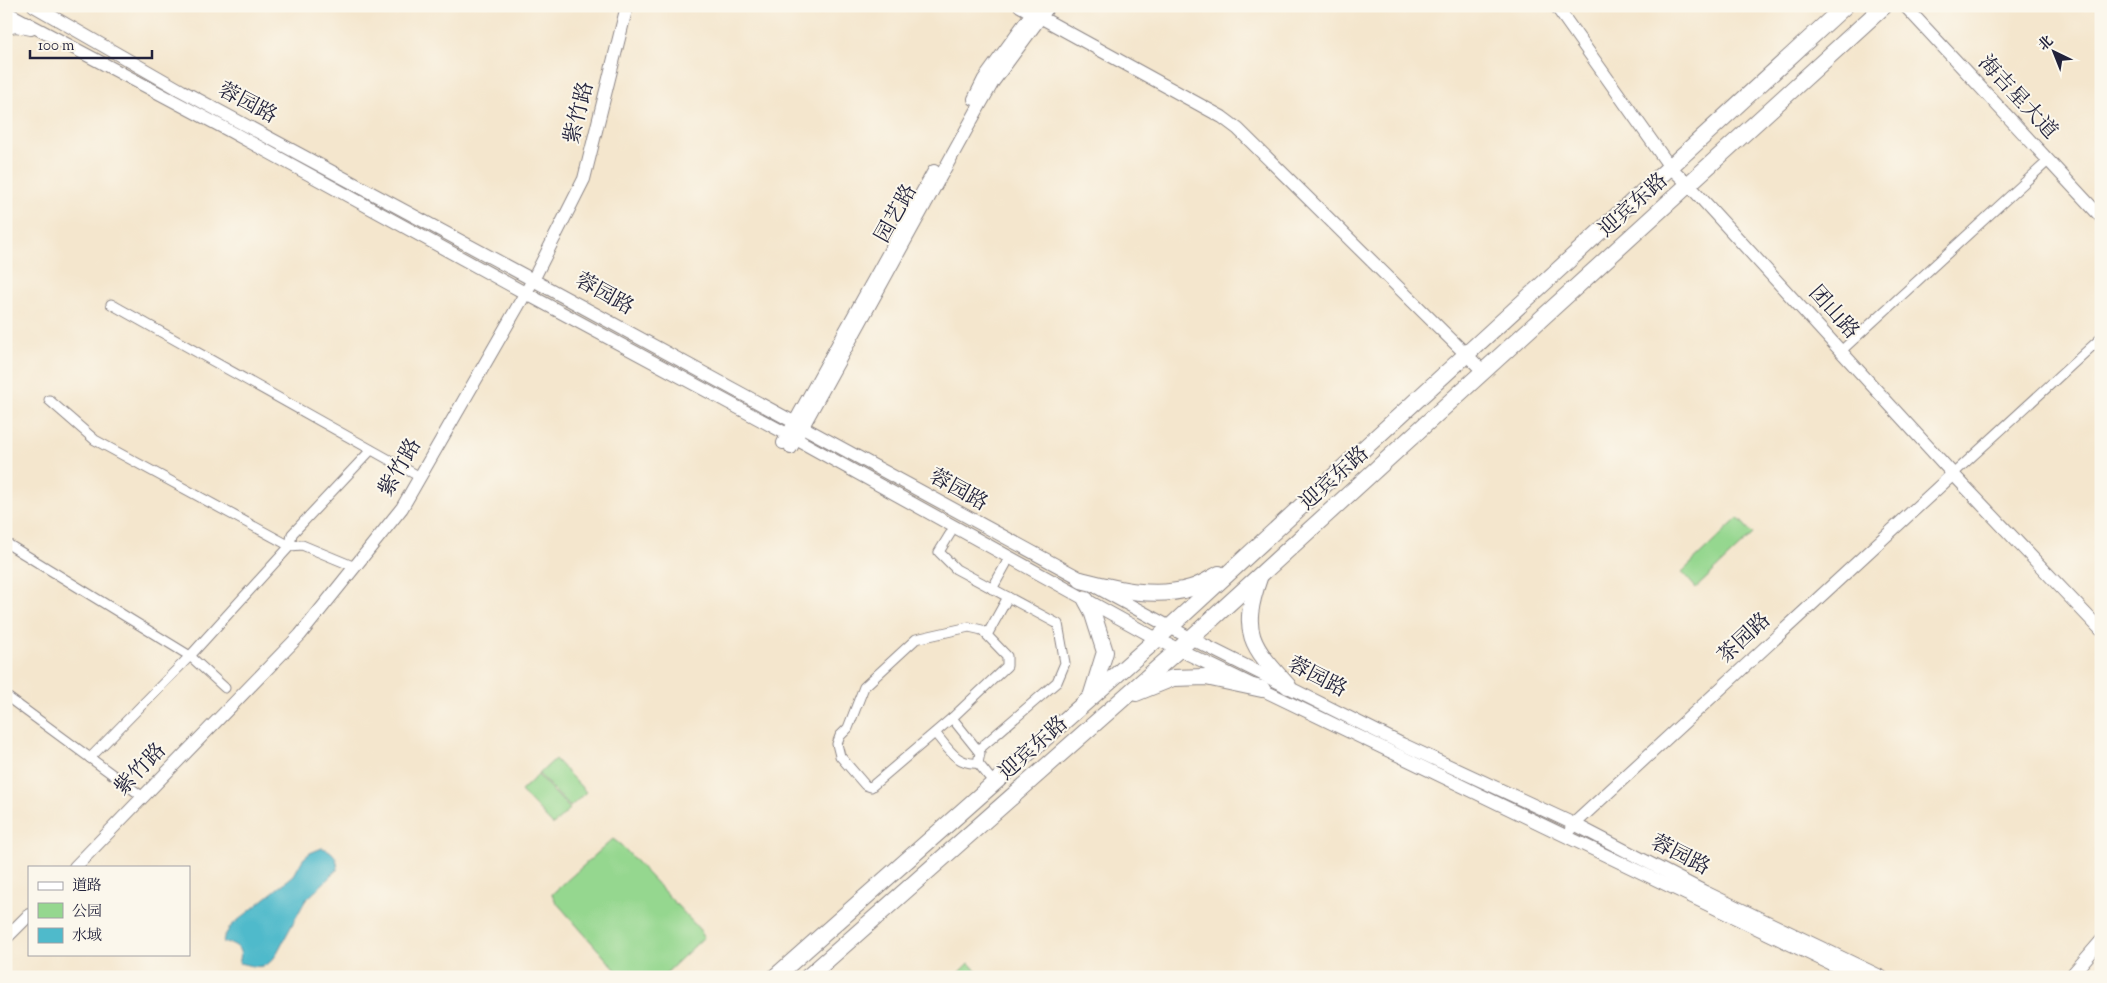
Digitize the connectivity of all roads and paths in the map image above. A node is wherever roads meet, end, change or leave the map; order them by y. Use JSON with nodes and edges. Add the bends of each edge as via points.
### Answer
{"nodes":[{"id":1,"x":34,"y":6,"type":"edge"},
{"id":2,"x":47,"y":6,"type":"edge"},
{"id":3,"x":627,"y":6,"type":"edge"},
{"id":4,"x":1020,"y":6,"type":"edge"},
{"id":5,"x":1049,"y":6,"type":"edge"},
{"id":6,"x":1556,"y":6,"type":"edge"},
{"id":7,"x":1845,"y":6,"type":"edge"},
{"id":8,"x":1884,"y":6,"type":"edge"},
{"id":9,"x":1905,"y":6,"type":"edge"},
{"id":10,"x":6,"y":12,"type":"edge"},
{"id":11,"x":1036,"y":12,"type":"edge"},
{"id":12,"x":59,"y":20,"type":"junction"},
{"id":13,"x":6,"y":28,"type":"edge"},
{"id":14,"x":48,"y":34,"type":"junction"},
{"id":15,"x":2048,"y":161,"type":"junction"},
{"id":16,"x":1670,"y":168,"type":"junction"},
{"id":17,"x":1689,"y":185,"type":"junction"},
{"id":18,"x":2101,"y":217,"type":"edge"},
{"id":19,"x":533,"y":280,"type":"junction"},
{"id":20,"x":525,"y":294,"type":"junction"},
{"id":21,"x":111,"y":304,"type":"dead end"},
{"id":22,"x":2101,"y":338,"type":"edge"},
{"id":23,"x":1841,"y":351,"type":"junction"},
{"id":24,"x":1467,"y":354,"type":"junction"},
{"id":25,"x":1484,"y":372,"type":"junction"},
{"id":26,"x":49,"y":400,"type":"dead end"},
{"id":27,"x":792,"y":436,"type":"junction"},
{"id":28,"x":371,"y":450,"type":"junction"},
{"id":29,"x":1954,"y":474,"type":"junction"},
{"id":30,"x":420,"y":477,"type":"junction"},
{"id":31,"x":950,"y":534,"type":"dead end"},
{"id":32,"x":6,"y":543,"type":"edge"},
{"id":33,"x":290,"y":546,"type":"junction"},
{"id":34,"x":1242,"y":561,"type":"junction"},
{"id":35,"x":1006,"y":564,"type":"dead end"},
{"id":36,"x":355,"y":567,"type":"junction"},
{"id":37,"x":1261,"y":574,"type":"junction"},
{"id":38,"x":1081,"y":580,"type":"junction"},
{"id":39,"x":992,"y":588,"type":"junction"},
{"id":40,"x":1008,"y":597,"type":"junction"},
{"id":41,"x":1086,"y":600,"type":"junction"},
{"id":42,"x":1170,"y":627,"type":"junction"},
{"id":43,"x":2101,"y":630,"type":"edge"},
{"id":44,"x":987,"y":635,"type":"junction"},
{"id":45,"x":1190,"y":638,"type":"junction"},
{"id":46,"x":1158,"y":640,"type":"junction"},
{"id":47,"x":1178,"y":650,"type":"junction"},
{"id":48,"x":190,"y":656,"type":"junction"},
{"id":49,"x":1288,"y":686,"type":"junction"},
{"id":50,"x":225,"y":688,"type":"dead end"},
{"id":51,"x":1262,"y":689,"type":"junction"},
{"id":52,"x":6,"y":696,"type":"edge"},
{"id":53,"x":1124,"y":697,"type":"junction"},
{"id":54,"x":1090,"y":698,"type":"junction"},
{"id":55,"x":1076,"y":710,"type":"junction"},
{"id":56,"x":952,"y":718,"type":"junction"},
{"id":57,"x":1090,"y":727,"type":"junction"},
{"id":58,"x":935,"y":733,"type":"junction"},
{"id":59,"x":978,"y":750,"type":"junction"},
{"id":60,"x":90,"y":758,"type":"junction"},
{"id":61,"x":978,"y":763,"type":"junction"},
{"id":62,"x":994,"y":783,"type":"junction"},
{"id":63,"x":143,"y":797,"type":"junction"},
{"id":64,"x":1574,"y":824,"type":"junction"},
{"id":65,"x":1568,"y":836,"type":"junction"},
{"id":66,"x":76,"y":866,"type":"edge"},
{"id":67,"x":28,"y":915,"type":"edge"},
{"id":68,"x":6,"y":938,"type":"edge"},
{"id":69,"x":2101,"y":942,"type":"edge"},
{"id":70,"x":794,"y":971,"type":"edge"},
{"id":71,"x":775,"y":977,"type":"edge"},
{"id":72,"x":808,"y":977,"type":"edge"},
{"id":73,"x":1858,"y":977,"type":"edge"},
{"id":74,"x":1882,"y":977,"type":"edge"},
{"id":75,"x":2070,"y":977,"type":"edge"}],
"edges":[{"from":1,"to":12,"type":"street","name":"蓉园路"},
{"from":2,"to":12,"type":"street"},
{"from":3,"to":19,"type":"street","name":"紫竹路","via":[[584,179]]},
{"from":4,"to":11,"type":"street"},
{"from":5,"to":11,"type":"street","name":"园艺路"},
{"from":6,"to":16,"type":"street","name":"团山路"},
{"from":7,"to":16,"type":"highway","name":"迎宾东路"},
{"from":8,"to":17,"type":"highway","name":"迎宾东路"},
{"from":9,"to":15,"type":"street","name":"海吉星大道"},
{"from":10,"to":14,"type":"street","name":"蓉园路"},
{"from":11,"to":24,"type":"street","via":[[1238,129]]},
{"from":11,"to":27,"type":"street","name":"园艺路"},
{"from":12,"to":19,"type":"street","name":"蓉园路","via":[[182,91]]},
{"from":13,"to":14,"type":"street","via":[[16,26]]},
{"from":14,"to":20,"type":"street","name":"蓉园路"},
{"from":15,"to":18,"type":"street","name":"海吉星大道"},
{"from":15,"to":23,"type":"street"},
{"from":16,"to":17,"type":"street","name":"团山路"},
{"from":16,"to":24,"type":"highway","name":"迎宾东路"},
{"from":17,"to":23,"type":"street","name":"团山路"},
{"from":17,"to":25,"type":"highway","name":"迎宾东路"},
{"from":19,"to":20,"type":"street","name":"紫竹路"},
{"from":19,"to":27,"type":"street","name":"蓉园路"},
{"from":20,"to":27,"type":"street","name":"蓉园路"},
{"from":20,"to":30,"type":"street","name":"紫竹路"},
{"from":21,"to":28,"type":"street"},
{"from":22,"to":29,"type":"street"},
{"from":23,"to":29,"type":"street","name":"团山路"},
{"from":24,"to":25,"type":"street"},
{"from":24,"to":34,"type":"highway","name":"迎宾东路"},
{"from":25,"to":37,"type":"highway","name":"迎宾东路"},
{"from":26,"to":33,"type":"street","via":[[95,440]]},
{"from":27,"to":38,"type":"street","name":"蓉园路"},
{"from":27,"to":41,"type":"street","name":"蓉园路"},
{"from":28,"to":30,"type":"street"},
{"from":28,"to":33,"type":"street","via":[[292,534]]},
{"from":29,"to":43,"type":"street","name":"团山路"},
{"from":29,"to":64,"type":"street","name":"茶园路"},
{"from":30,"to":36,"type":"street","name":"紫竹路","via":[[402,508]]},
{"from":31,"to":39,"type":"street","via":[[938,552],[956,569]]},
{"from":32,"to":48,"type":"street"},
{"from":33,"to":36,"type":"street","via":[[302,546]]},
{"from":33,"to":48,"type":"street"},
{"from":34,"to":37,"type":"highway"},
{"from":34,"to":38,"type":"highway","via":[[1193,588],[1162,594],[1123,591]]},
{"from":34,"to":42,"type":"highway","name":"迎宾东路"},
{"from":35,"to":39,"type":"street"},
{"from":36,"to":63,"type":"street","name":"紫竹路","via":[[300,635]]},
{"from":37,"to":45,"type":"highway","name":"迎宾东路"},
{"from":37,"to":49,"type":"highway","via":[[1250,602],[1249,629],[1262,656]]},
{"from":38,"to":42,"type":"street","name":"蓉园路"},
{"from":39,"to":40,"type":"street"},
{"from":40,"to":44,"type":"street"},
{"from":40,"to":59,"type":"street","via":[[1058,624],[1065,663],[1057,682]]},
{"from":41,"to":46,"type":"street","name":"蓉园路"},
{"from":41,"to":54,"type":"highway","via":[[1105,652]]},
{"from":42,"to":45,"type":"street","name":"蓉园路"},
{"from":42,"to":46,"type":"highway","name":"迎宾东路"},
{"from":44,"to":56,"type":"street","via":[[1007,656],[1007,666]]},
{"from":44,"to":58,"type":"street","via":[[982,630],[969,627],[916,638],[864,687],[848,728],[837,744],[840,756],[865,785],[872,786]]},
{"from":45,"to":47,"type":"highway","name":"迎宾东路"},
{"from":45,"to":49,"type":"street","name":"蓉园路"},
{"from":46,"to":47,"type":"street","name":"蓉园路"},
{"from":46,"to":54,"type":"highway","name":"迎宾东路"},
{"from":47,"to":51,"type":"street","name":"蓉园路"},
{"from":47,"to":53,"type":"highway","name":"迎宾东路"},
{"from":48,"to":50,"type":"street"},
{"from":48,"to":60,"type":"street"},
{"from":49,"to":64,"type":"street","name":"蓉园路","via":[[1402,744]]},
{"from":51,"to":53,"type":"highway","via":[[1206,677],[1173,678]]},
{"from":51,"to":65,"type":"street","name":"蓉园路"},
{"from":52,"to":60,"type":"street"},
{"from":53,"to":57,"type":"highway","name":"迎宾东路"},
{"from":54,"to":55,"type":"highway","name":"迎宾东路"},
{"from":55,"to":57,"type":"highway"},
{"from":55,"to":62,"type":"highway","name":"迎宾东路"},
{"from":56,"to":58,"type":"street"},
{"from":56,"to":59,"type":"street"},
{"from":57,"to":72,"type":"highway","name":"迎宾东路"},
{"from":58,"to":61,"type":"street","via":[[958,760]]},
{"from":59,"to":61,"type":"street"},
{"from":60,"to":63,"type":"street"},
{"from":61,"to":62,"type":"street"},
{"from":62,"to":70,"type":"highway","name":"迎宾东路"},
{"from":63,"to":66,"type":"street","name":"紫竹路"},
{"from":64,"to":65,"type":"street","name":"茶园路"},
{"from":64,"to":74,"type":"street","name":"蓉园路","via":[[1704,892]]},
{"from":65,"to":73,"type":"street","name":"蓉园路"},
{"from":67,"to":68,"type":"street"},
{"from":69,"to":75,"type":"street"},
{"from":70,"to":71,"type":"highway","name":"迎宾东路"}]}
